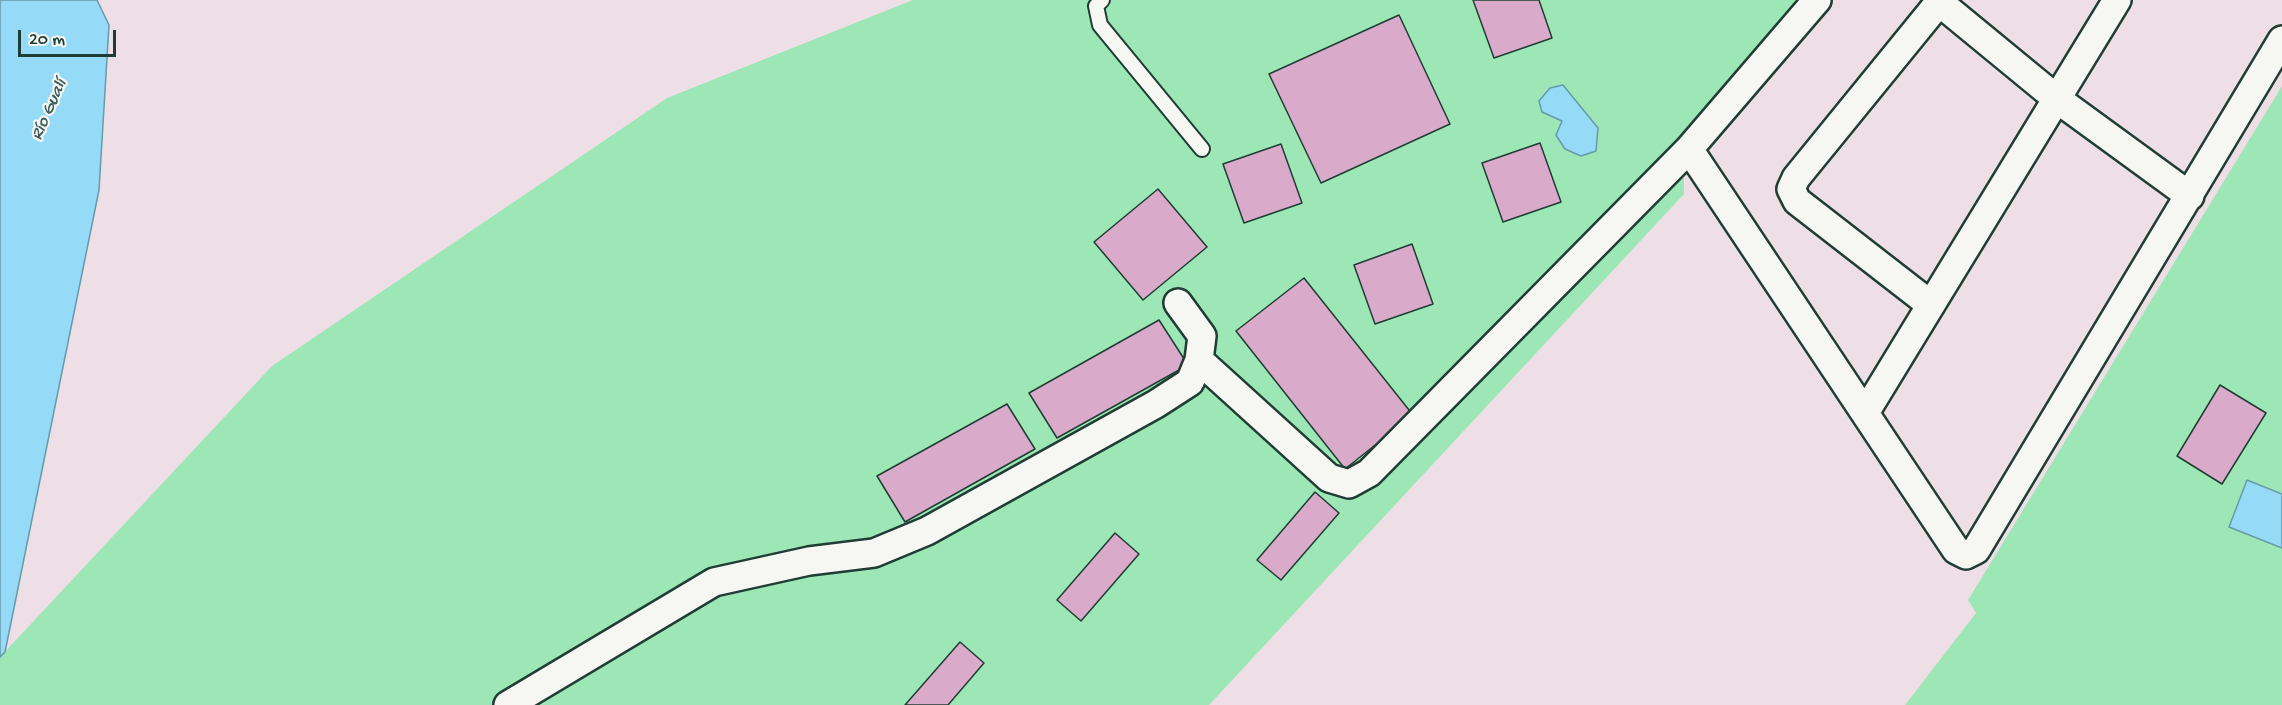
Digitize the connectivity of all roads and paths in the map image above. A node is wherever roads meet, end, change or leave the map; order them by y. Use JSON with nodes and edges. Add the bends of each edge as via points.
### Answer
{"nodes":[{"id":1,"x":1102,"y":0,"type":"edge"},
{"id":2,"x":1817,"y":0,"type":"edge"},
{"id":3,"x":2117,"y":0,"type":"edge"},
{"id":4,"x":1940,"y":1,"type":"edge"},
{"id":5,"x":2282,"y":40,"type":"edge"},
{"id":6,"x":2057,"y":99,"type":"junction"},
{"id":7,"x":1202,"y":148,"type":"dead end"},
{"id":8,"x":1689,"y":149,"type":"junction"},
{"id":9,"x":2190,"y":196,"type":"junction"},
{"id":10,"x":1178,"y":303,"type":"dead end"},
{"id":11,"x":1931,"y":305,"type":"junction"},
{"id":12,"x":1198,"y":360,"type":"junction"},
{"id":13,"x":1865,"y":413,"type":"junction"},
{"id":14,"x":508,"y":705,"type":"edge"}],
"edges":[{"from":1,"to":7,"type":"lane","via":[[1096,6],[1100,25]]},
{"from":2,"to":8,"type":"street"},
{"from":3,"to":6,"type":"street"},
{"from":4,"to":6,"type":"street"},
{"from":4,"to":11,"type":"street","via":[[1791,189],[1797,201]]},
{"from":5,"to":9,"type":"street"},
{"from":6,"to":9,"type":"street"},
{"from":6,"to":11,"type":"street"},
{"from":8,"to":12,"type":"street","via":[[1369,473],[1349,484],[1329,478]]},
{"from":8,"to":13,"type":"street"},
{"from":9,"to":13,"type":"street","via":[[1976,550],[1966,555],[1956,550]]},
{"from":10,"to":12,"type":"street","via":[[1202,336]]},
{"from":11,"to":13,"type":"street"},
{"from":12,"to":14,"type":"street","via":[[1190,382],[1156,404],[927,531],[874,553],[809,561],[714,582]]}]}
